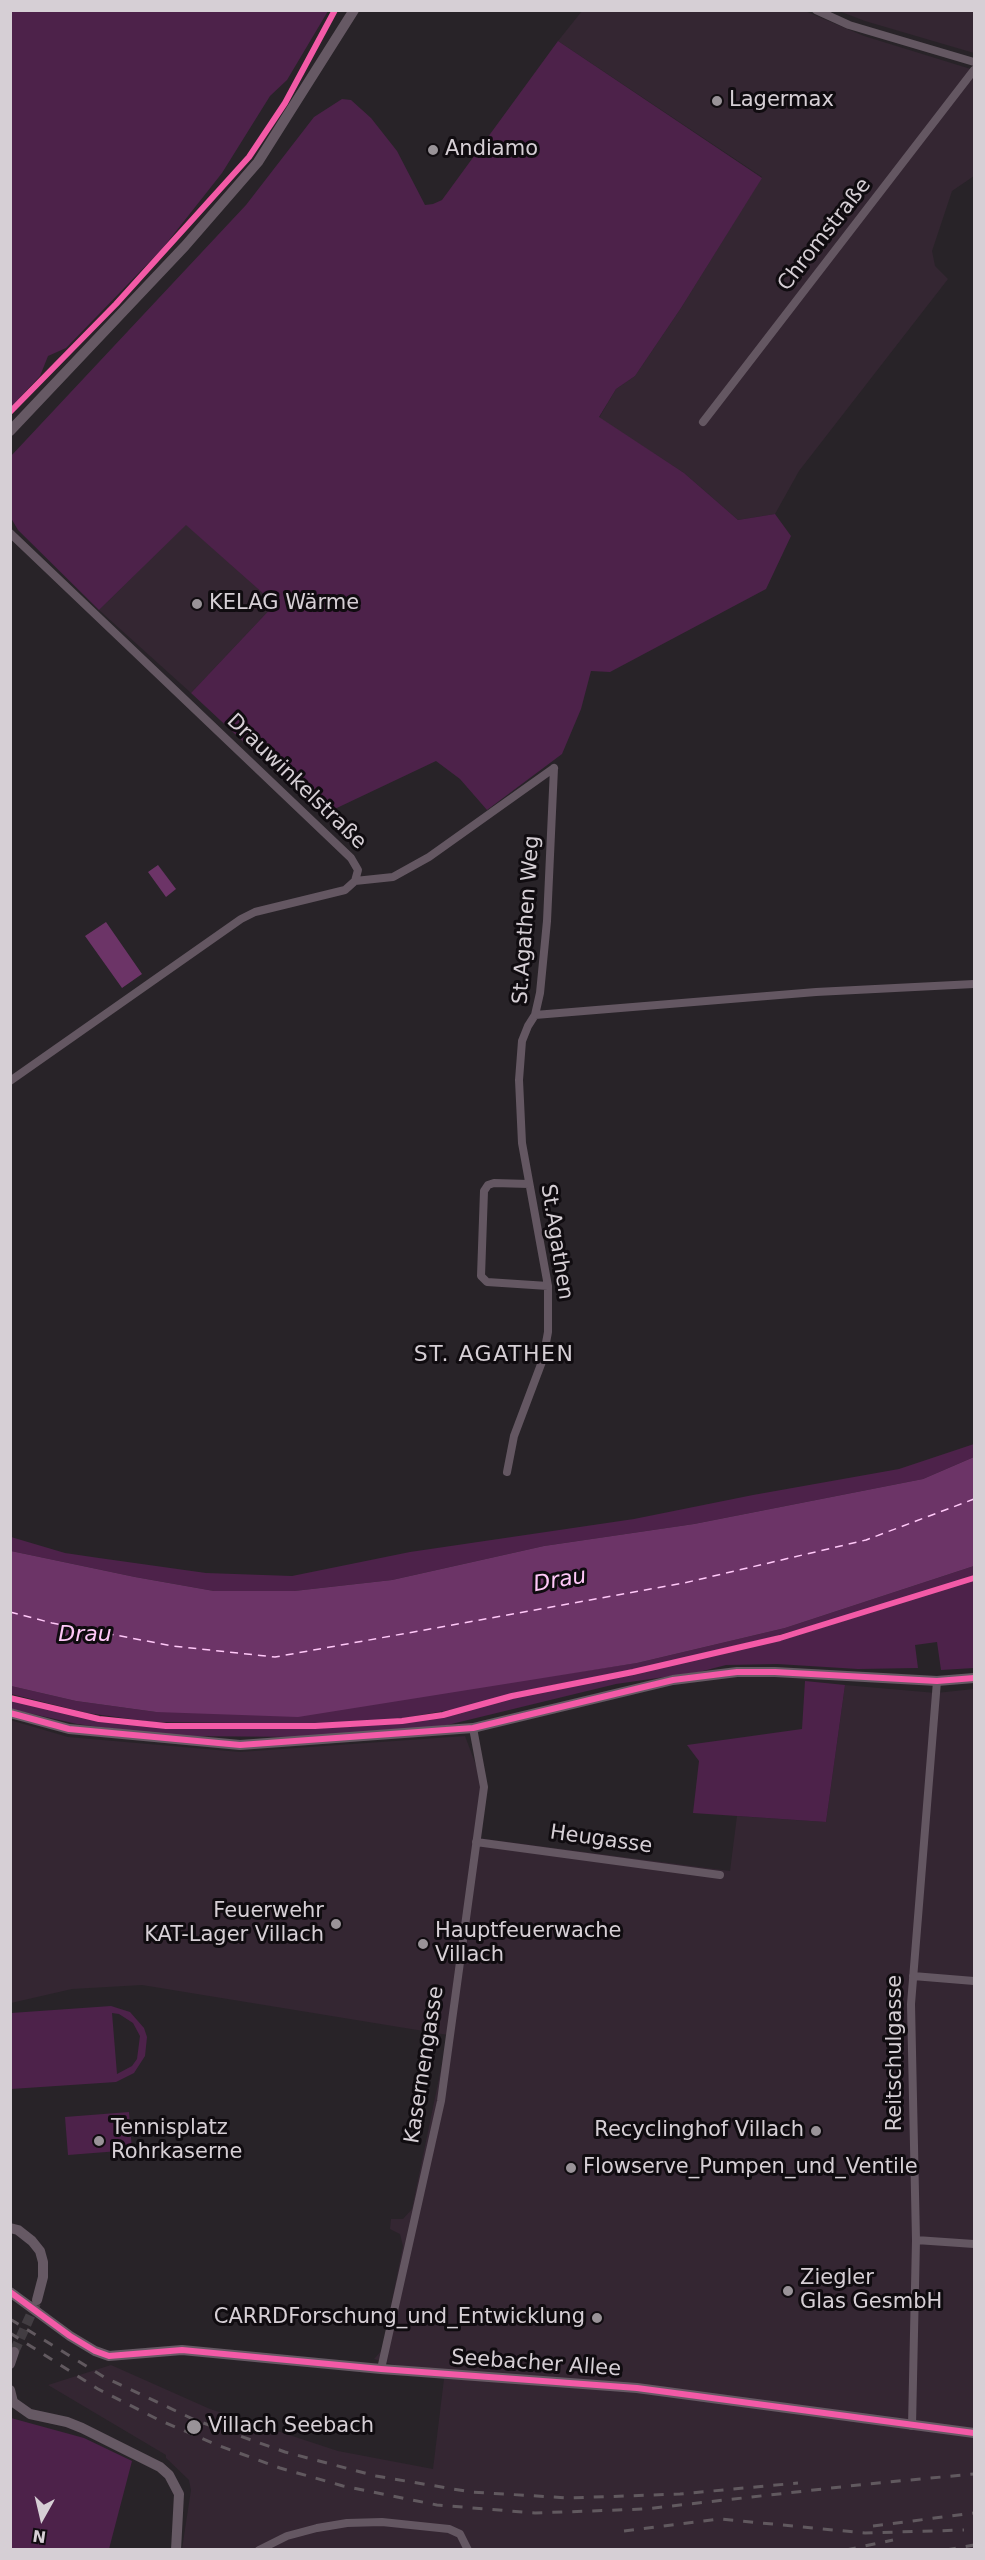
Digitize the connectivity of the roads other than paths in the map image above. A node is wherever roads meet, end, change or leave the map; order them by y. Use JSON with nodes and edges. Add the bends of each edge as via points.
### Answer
{"nodes":[{"id":1,"x":354,"y":10,"type":"edge"},
{"id":2,"x":816,"y":10,"type":"edge"},
{"id":3,"x":975,"y":63,"type":"edge"},
{"id":4,"x":975,"y":70,"type":"edge"},
{"id":5,"x":703,"y":422,"type":"dead end"},
{"id":6,"x":10,"y":431,"type":"edge"},
{"id":7,"x":10,"y":533,"type":"edge"},
{"id":8,"x":355,"y":881,"type":"junction"},
{"id":9,"x":975,"y":984,"type":"edge"},
{"id":10,"x":536,"y":1015,"type":"junction"},
{"id":11,"x":10,"y":1081,"type":"edge"},
{"id":12,"x":529,"y":1184,"type":"junction"},
{"id":13,"x":548,"y":1286,"type":"junction"},
{"id":14,"x":507,"y":1472,"type":"dead end"},
{"id":15,"x":975,"y":1678,"type":"edge"},
{"id":16,"x":937,"y":1681,"type":"junction"},
{"id":17,"x":10,"y":1713,"type":"edge"},
{"id":18,"x":473,"y":1728,"type":"junction"},
{"id":19,"x":476,"y":1842,"type":"junction"},
{"id":20,"x":720,"y":1875,"type":"dead end"},
{"id":21,"x":913,"y":1976,"type":"junction"},
{"id":22,"x":975,"y":1981,"type":"edge"},
{"id":23,"x":10,"y":2228,"type":"edge"},
{"id":24,"x":916,"y":2240,"type":"junction"},
{"id":25,"x":975,"y":2244,"type":"edge"},
{"id":26,"x":10,"y":2292,"type":"edge"},
{"id":27,"x":37,"y":2300,"type":"tunnel mouth"},
{"id":28,"x":14,"y":2352,"type":"dead end"},
{"id":29,"x":10,"y":2364,"type":"edge"},
{"id":30,"x":381,"y":2369,"type":"junction"},
{"id":31,"x":10,"y":2390,"type":"edge"},
{"id":32,"x":12,"y":2403,"type":"edge"},
{"id":33,"x":912,"y":2426,"type":"junction"},
{"id":34,"x":975,"y":2433,"type":"edge"},
{"id":35,"x":176,"y":2550,"type":"edge"},
{"id":36,"x":258,"y":2550,"type":"edge"},
{"id":37,"x":468,"y":2550,"type":"edge"}],
"edges":[{"from":1,"to":6,"type":"street","via":[[258,162]]},
{"from":2,"to":3,"type":"street"},
{"from":4,"to":5,"type":"street","name":"Chromstraße"},
{"from":7,"to":8,"type":"street","name":"Drauwinkelstraße","via":[[351,858],[358,870]]},
{"from":8,"to":10,"type":"street","name":"St.Agathen Weg","via":[[393,878],[554,768],[547,921]]},
{"from":8,"to":11,"type":"street","name":"Drauwinkelstraße","via":[[329,896],[255,912],[241,919]]},
{"from":9,"to":10,"type":"street","name":"St.Agathen Weg","via":[[816,992]]},
{"from":10,"to":12,"type":"street","name":"St.Agathen","via":[[522,1041],[519,1080],[522,1143]]},
{"from":12,"to":13,"type":"street","name":"St.Agathen"},
{"from":12,"to":13,"type":"street","via":[[494,1183],[484,1191],[480,1276],[487,1282]]},
{"from":13,"to":14,"type":"street","name":"St.Agathen","via":[[548,1332],[543,1359],[514,1437]]},
{"from":15,"to":16,"type":"street"},
{"from":16,"to":18,"type":"street","via":[[736,1672],[673,1680]]},
{"from":16,"to":21,"type":"street","name":"Reitschulgasse"},
{"from":17,"to":18,"type":"street","via":[[69,1730],[240,1745]]},
{"from":18,"to":19,"type":"street","name":"Kasernengasse","via":[[484,1781]]},
{"from":19,"to":20,"type":"street","name":"Heugasse"},
{"from":19,"to":30,"type":"street","name":"Kasernengasse","via":[[441,2101]]},
{"from":21,"to":22,"type":"street"},
{"from":21,"to":24,"type":"street","name":"Reitschulgasse"},
{"from":23,"to":27,"type":"street","via":[[32,2241],[39,2251],[43,2277]]},
{"from":24,"to":25,"type":"street"},
{"from":24,"to":33,"type":"street","name":"Reitschulgasse"},
{"from":26,"to":30,"type":"street","name":"Seebacher Allee","via":[[69,2336],[94,2351],[115,2356],[182,2350]]},
{"from":28,"to":29,"type":"street"},
{"from":30,"to":33,"type":"street","name":"Seebacher Allee","via":[[637,2388]]},
{"from":31,"to":32,"type":"street"},
{"from":32,"to":35,"type":"street","via":[[30,2414],[82,2428],[165,2471],[179,2494]]},
{"from":33,"to":34,"type":"street","name":"Seebacher Allee"},
{"from":36,"to":37,"type":"street","via":[[317,2528],[382,2522],[449,2529],[460,2534]]}]}
